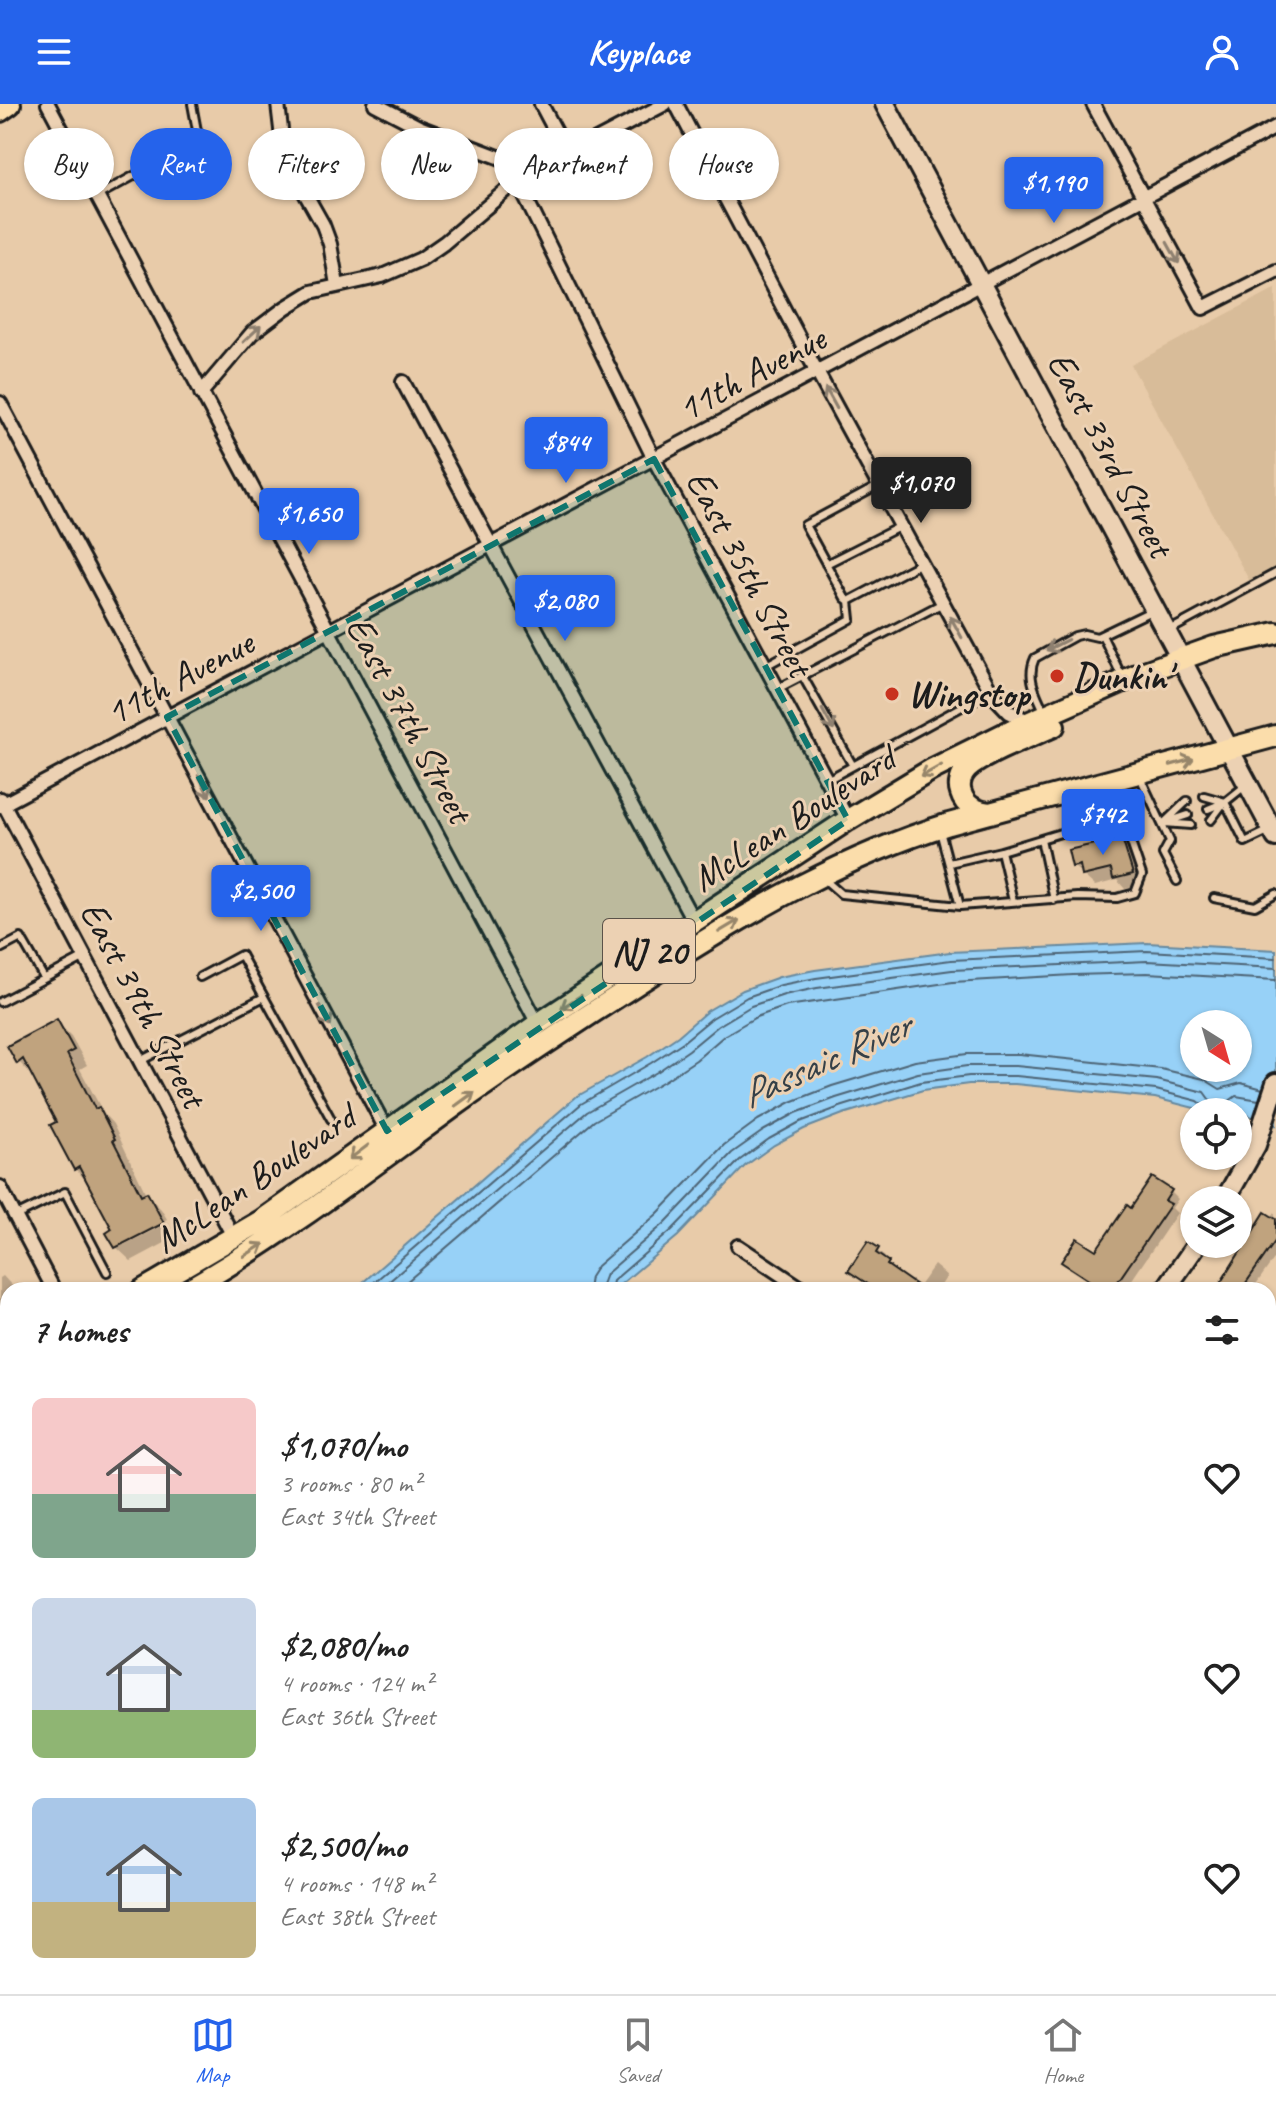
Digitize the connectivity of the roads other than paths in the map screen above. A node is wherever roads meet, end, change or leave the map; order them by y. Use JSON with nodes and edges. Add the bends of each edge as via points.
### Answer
{"nodes":[{"id":1,"x":10,"y":104,"type":"edge"},
{"id":2,"x":48,"y":104,"type":"edge"},
{"id":3,"x":192,"y":104,"type":"edge"},
{"id":4,"x":278,"y":104,"type":"edge"},
{"id":5,"x":375,"y":104,"type":"edge"},
{"id":6,"x":541,"y":104,"type":"edge"},
{"id":7,"x":665,"y":104,"type":"edge"},
{"id":8,"x":676,"y":104,"type":"edge"},
{"id":9,"x":885,"y":104,"type":"edge"},
{"id":10,"x":1093,"y":104,"type":"edge"},
{"id":11,"x":0,"y":111,"type":"edge"},
{"id":12,"x":1276,"y":127,"type":"edge"},
{"id":13,"x":61,"y":128,"type":"edge"},
{"id":14,"x":554,"y":128,"type":"edge"},
{"id":15,"x":619,"y":128,"type":"edge"},
{"id":16,"x":494,"y":155,"type":"edge"},
{"id":17,"x":114,"y":187,"type":"edge"},
{"id":18,"x":1143,"y":199,"type":"junction"},
{"id":19,"x":99,"y":200,"type":"edge"},
{"id":20,"x":495,"y":200,"type":"edge"},
{"id":21,"x":525,"y":200,"type":"edge"},
{"id":22,"x":1276,"y":271,"type":"edge"},
{"id":23,"x":982,"y":284,"type":"junction"},
{"id":24,"x":337,"y":285,"type":"junction"},
{"id":25,"x":817,"y":372,"type":"junction"},
{"id":26,"x":403,"y":382,"type":"dead end"},
{"id":27,"x":201,"y":393,"type":"junction"},
{"id":28,"x":0,"y":403,"type":"edge"},
{"id":29,"x":654,"y":459,"type":"junction"},
{"id":30,"x":879,"y":485,"type":"junction"},
{"id":31,"x":901,"y":526,"type":"junction"},
{"id":32,"x":492,"y":545,"type":"junction"},
{"id":33,"x":921,"y":563,"type":"junction"},
{"id":34,"x":826,"y":564,"type":"junction"},
{"id":35,"x":1276,"y":573,"type":"edge"},
{"id":36,"x":849,"y":601,"type":"junction"},
{"id":37,"x":943,"y":603,"type":"junction"},
{"id":38,"x":1154,"y":609,"type":"junction"},
{"id":39,"x":1276,"y":631,"type":"edge"},
{"id":40,"x":329,"y":632,"type":"junction"},
{"id":41,"x":1166,"y":632,"type":"junction"},
{"id":42,"x":1102,"y":635,"type":"junction"},
{"id":43,"x":1180,"y":658,"type":"junction"},
{"id":44,"x":767,"y":665,"type":"junction"},
{"id":45,"x":802,"y":675,"type":"junction"},
{"id":46,"x":1123,"y":681,"type":"junction"},
{"id":47,"x":779,"y":688,"type":"junction"},
{"id":48,"x":991,"y":691,"type":"junction"},
{"id":49,"x":167,"y":717,"type":"junction"},
{"id":50,"x":1038,"y":718,"type":"junction"},
{"id":51,"x":1276,"y":736,"type":"edge"},
{"id":52,"x":1230,"y":750,"type":"junction"},
{"id":53,"x":853,"y":766,"type":"junction"},
{"id":54,"x":1139,"y":774,"type":"junction"},
{"id":55,"x":827,"y":780,"type":"junction"},
{"id":56,"x":1102,"y":784,"type":"junction"},
{"id":57,"x":1248,"y":784,"type":"junction"},
{"id":58,"x":1204,"y":796,"type":"dead end"},
{"id":59,"x":1187,"y":801,"type":"dead end"},
{"id":60,"x":1225,"y":802,"type":"junction"},
{"id":61,"x":1,"y":803,"type":"edge"},
{"id":62,"x":1208,"y":809,"type":"dead end"},
{"id":63,"x":991,"y":813,"type":"junction"},
{"id":64,"x":1188,"y":815,"type":"dead end"},
{"id":65,"x":848,"y":820,"type":"junction"},
{"id":66,"x":1211,"y":820,"type":"dead end"},
{"id":67,"x":1272,"y":822,"type":"edge"},
{"id":68,"x":1164,"y":823,"type":"junction"},
{"id":69,"x":1191,"y":825,"type":"dead end"},
{"id":70,"x":939,"y":828,"type":"junction"},
{"id":71,"x":1041,"y":839,"type":"junction"},
{"id":72,"x":1001,"y":851,"type":"junction"},
{"id":73,"x":949,"y":863,"type":"junction"},
{"id":74,"x":820,"y":875,"type":"junction"},
{"id":75,"x":1177,"y":881,"type":"dead end"},
{"id":76,"x":1276,"y":894,"type":"edge"},
{"id":77,"x":1214,"y":898,"type":"dead end"},
{"id":78,"x":1054,"y":900,"type":"junction"},
{"id":79,"x":1013,"y":901,"type":"junction"},
{"id":80,"x":960,"y":906,"type":"junction"},
{"id":81,"x":694,"y":922,"type":"junction"},
{"id":82,"x":0,"y":949,"type":"edge"},
{"id":83,"x":85,"y":957,"type":"junction"},
{"id":84,"x":200,"y":977,"type":"dead end"},
{"id":85,"x":44,"y":978,"type":"junction"},
{"id":86,"x":264,"y":997,"type":"junction"},
{"id":87,"x":0,"y":1002,"type":"edge"},
{"id":88,"x":538,"y":1024,"type":"junction"},
{"id":89,"x":140,"y":1061,"type":"junction"},
{"id":90,"x":1276,"y":1083,"type":"edge"},
{"id":91,"x":331,"y":1119,"type":"dead end"},
{"id":92,"x":387,"y":1131,"type":"junction"},
{"id":93,"x":1233,"y":1186,"type":"edge"},
{"id":94,"x":0,"y":1187,"type":"edge"},
{"id":95,"x":15,"y":1216,"type":"junction"},
{"id":96,"x":234,"y":1238,"type":"junction"},
{"id":97,"x":738,"y":1246,"type":"dead end"},
{"id":98,"x":1187,"y":1258,"type":"edge"},
{"id":99,"x":107,"y":1272,"type":"dead end"},
{"id":100,"x":50,"y":1282,"type":"edge"},
{"id":101,"x":157,"y":1282,"type":"edge"},
{"id":102,"x":200,"y":1282,"type":"edge"},
{"id":103,"x":792,"y":1282,"type":"edge"},
{"id":104,"x":1171,"y":1282,"type":"edge"}],
"edges":[{"from":1,"to":11,"type":"main road"},
{"from":2,"to":13,"type":"street","name":"East 37th Street"},
{"from":3,"to":17,"type":"lane","via":[[198,136],[192,144]]},
{"from":4,"to":24,"type":"street","via":[[289,160],[323,225]]},
{"from":5,"to":16,"type":"street","name":"East 35th Street"},
{"from":6,"to":14,"type":"street"},
{"from":7,"to":15,"type":"street"},
{"from":8,"to":25,"type":"street"},
{"from":9,"to":23,"type":"main road","name":"East 33rd Street"},
{"from":10,"to":18,"type":"street"},
{"from":12,"to":18,"type":"street","name":"11th Avenue"},
{"from":18,"to":22,"type":"street","one_way":true,"via":[[1203,308]]},
{"from":18,"to":23,"type":"street","name":"11th Avenue"},
{"from":19,"to":27,"type":"street","name":"East 37th Street"},
{"from":20,"to":24,"type":"street","via":[[421,259],[382,276]]},
{"from":21,"to":29,"type":"street","name":"East 35th Street"},
{"from":23,"to":25,"type":"street","name":"11th Avenue"},
{"from":23,"to":38,"type":"main road","name":"East 33rd Street"},
{"from":27,"to":24,"type":"street","one_way":true,"via":[[252,333],[311,292]]},
{"from":25,"to":29,"type":"street","name":"11th Avenue"},
{"from":30,"to":25,"type":"street","one_way":true},
{"from":26,"to":32,"type":"street"},
{"from":27,"to":40,"type":"street","name":"East 37th Street"},
{"from":28,"to":49,"type":"street"},
{"from":29,"to":32,"type":"street","name":"11th Avenue"},
{"from":29,"to":44,"type":"street","name":"East 35th Street"},
{"from":30,"to":31,"type":"street"},
{"from":30,"to":34,"type":"lane","via":[[805,525]]},
{"from":31,"to":33,"type":"street"},
{"from":31,"to":34,"type":"lane"},
{"from":32,"to":40,"type":"street","name":"11th Avenue"},
{"from":32,"to":81,"type":"street"},
{"from":33,"to":36,"type":"lane"},
{"from":33,"to":37,"type":"street"},
{"from":34,"to":36,"type":"lane"},
{"from":35,"to":41,"type":"lane"},
{"from":36,"to":44,"type":"lane","via":[[851,619]]},
{"from":37,"to":45,"type":"lane"},
{"from":48,"to":37,"type":"street","one_way":true},
{"from":38,"to":41,"type":"main road","name":"East 33rd Street"},
{"from":38,"to":42,"type":"lane"},
{"from":39,"to":43,"type":"main road","name":"McLean Boulevard","number":"NJ 20"},
{"from":40,"to":49,"type":"street","name":"11th Avenue"},
{"from":40,"to":88,"type":"street","name":"East 37th Street"},
{"from":41,"to":43,"type":"main road","name":"East 33rd Street"},
{"from":42,"to":46,"type":"lane"},
{"from":42,"to":50,"type":"lane","one_way":true,"via":[[1075,636],[1035,658],[1030,673]]},
{"from":43,"to":46,"type":"main road","name":"McLean Boulevard","number":"NJ 20"},
{"from":43,"to":52,"type":"main road","name":"East 33rd Street"},
{"from":43,"to":63,"type":"main road","via":[[1097,706],[968,768],[960,785],[965,802]]},
{"from":44,"to":47,"type":"street","name":"East 35th Street"},
{"from":45,"to":47,"type":"lane"},
{"from":45,"to":53,"type":"lane","one_way":true},
{"from":46,"to":50,"type":"main road","name":"McLean Boulevard","number":"NJ 20"},
{"from":47,"to":55,"type":"street","name":"East 35th Street"},
{"from":48,"to":50,"type":"street","via":[[1009,712]]},
{"from":48,"to":53,"type":"lane"},
{"from":49,"to":61,"type":"street","name":"11th Avenue"},
{"from":49,"to":92,"type":"street","one_way":true},
{"from":50,"to":65,"type":"main road","name":"McLean Boulevard","number":"NJ 20","one_way":true,"via":[[931,770]]},
{"from":51,"to":52,"type":"main road","name":"McLean Boulevard","number":"NJ 20"},
{"from":54,"to":52,"type":"main road","name":"McLean Boulevard","number":"NJ 20","one_way":true},
{"from":52,"to":57,"type":"main road","name":"East 33rd Street"},
{"from":53,"to":55,"type":"lane"},
{"from":54,"to":56,"type":"main road","name":"McLean Boulevard","number":"NJ 20"},
{"from":54,"to":68,"type":"lane"},
{"from":55,"to":65,"type":"street","name":"East 35th Street"},
{"from":56,"to":63,"type":"main road","name":"McLean Boulevard","number":"NJ 20"},
{"from":56,"to":71,"type":"lane","via":[[1097,822]]},
{"from":56,"to":78,"type":"lane","via":[[1142,875],[1135,893]]},
{"from":57,"to":60,"type":"lane"},
{"from":57,"to":67,"type":"main road","name":"East 33rd Street"},
{"from":58,"to":60,"type":"lane"},
{"from":59,"to":68,"type":"lane"},
{"from":60,"to":62,"type":"lane"},
{"from":60,"to":66,"type":"lane"},
{"from":60,"to":67,"type":"lane","via":[[1245,842]]},
{"from":61,"to":83,"type":"street","name":"East 39th Street"},
{"from":63,"to":70,"type":"main road","name":"McLean Boulevard","number":"NJ 20"},
{"from":64,"to":68,"type":"lane"},
{"from":65,"to":81,"type":"main road","name":"McLean Boulevard","number":"NJ 20"},
{"from":68,"to":69,"type":"lane"},
{"from":68,"to":75,"type":"lane","via":[[1170,841],[1163,854]]},
{"from":70,"to":73,"type":"lane"},
{"from":70,"to":74,"type":"main road","name":"McLean Boulevard","number":"NJ 20"},
{"from":71,"to":72,"type":"lane"},
{"from":71,"to":78,"type":"lane"},
{"from":72,"to":73,"type":"lane"},
{"from":72,"to":79,"type":"lane"},
{"from":73,"to":80,"type":"lane"},
{"from":74,"to":80,"type":"lane","via":[[841,894]]},
{"from":102,"to":74,"type":"main road","name":"McLean Boulevard","number":"NJ 20","one_way":true,"via":[[307,1215],[596,1010]]},
{"from":76,"to":77,"type":"lane","via":[[1255,906]]},
{"from":78,"to":79,"type":"lane"},
{"from":79,"to":80,"type":"lane"},
{"from":81,"to":88,"type":"main road","name":"McLean Boulevard","number":"NJ 20","one_way":true},
{"from":82,"to":85,"type":"lane","via":[[21,938]]},
{"from":83,"to":85,"type":"lane"},
{"from":83,"to":89,"type":"street","name":"East 39th Street"},
{"from":84,"to":86,"type":"lane","via":[[241,955]]},
{"from":85,"to":87,"type":"lane"},
{"from":86,"to":89,"type":"lane"},
{"from":86,"to":91,"type":"lane"},
{"from":88,"to":92,"type":"main road","name":"McLean Boulevard","number":"NJ 20"},
{"from":89,"to":96,"type":"street","name":"East 39th Street"},
{"from":90,"to":93,"type":"main road","via":[[1262,1128]]},
{"from":92,"to":96,"type":"main road","name":"McLean Boulevard","number":"NJ 20","one_way":true},
{"from":94,"to":95,"type":"street"},
{"from":95,"to":99,"type":"lane","via":[[65,1192]]},
{"from":95,"to":100,"type":"street"},
{"from":96,"to":101,"type":"main road","name":"McLean Boulevard","number":"NJ 20"},
{"from":97,"to":103,"type":"street"},
{"from":98,"to":104,"type":"main road"}]}
